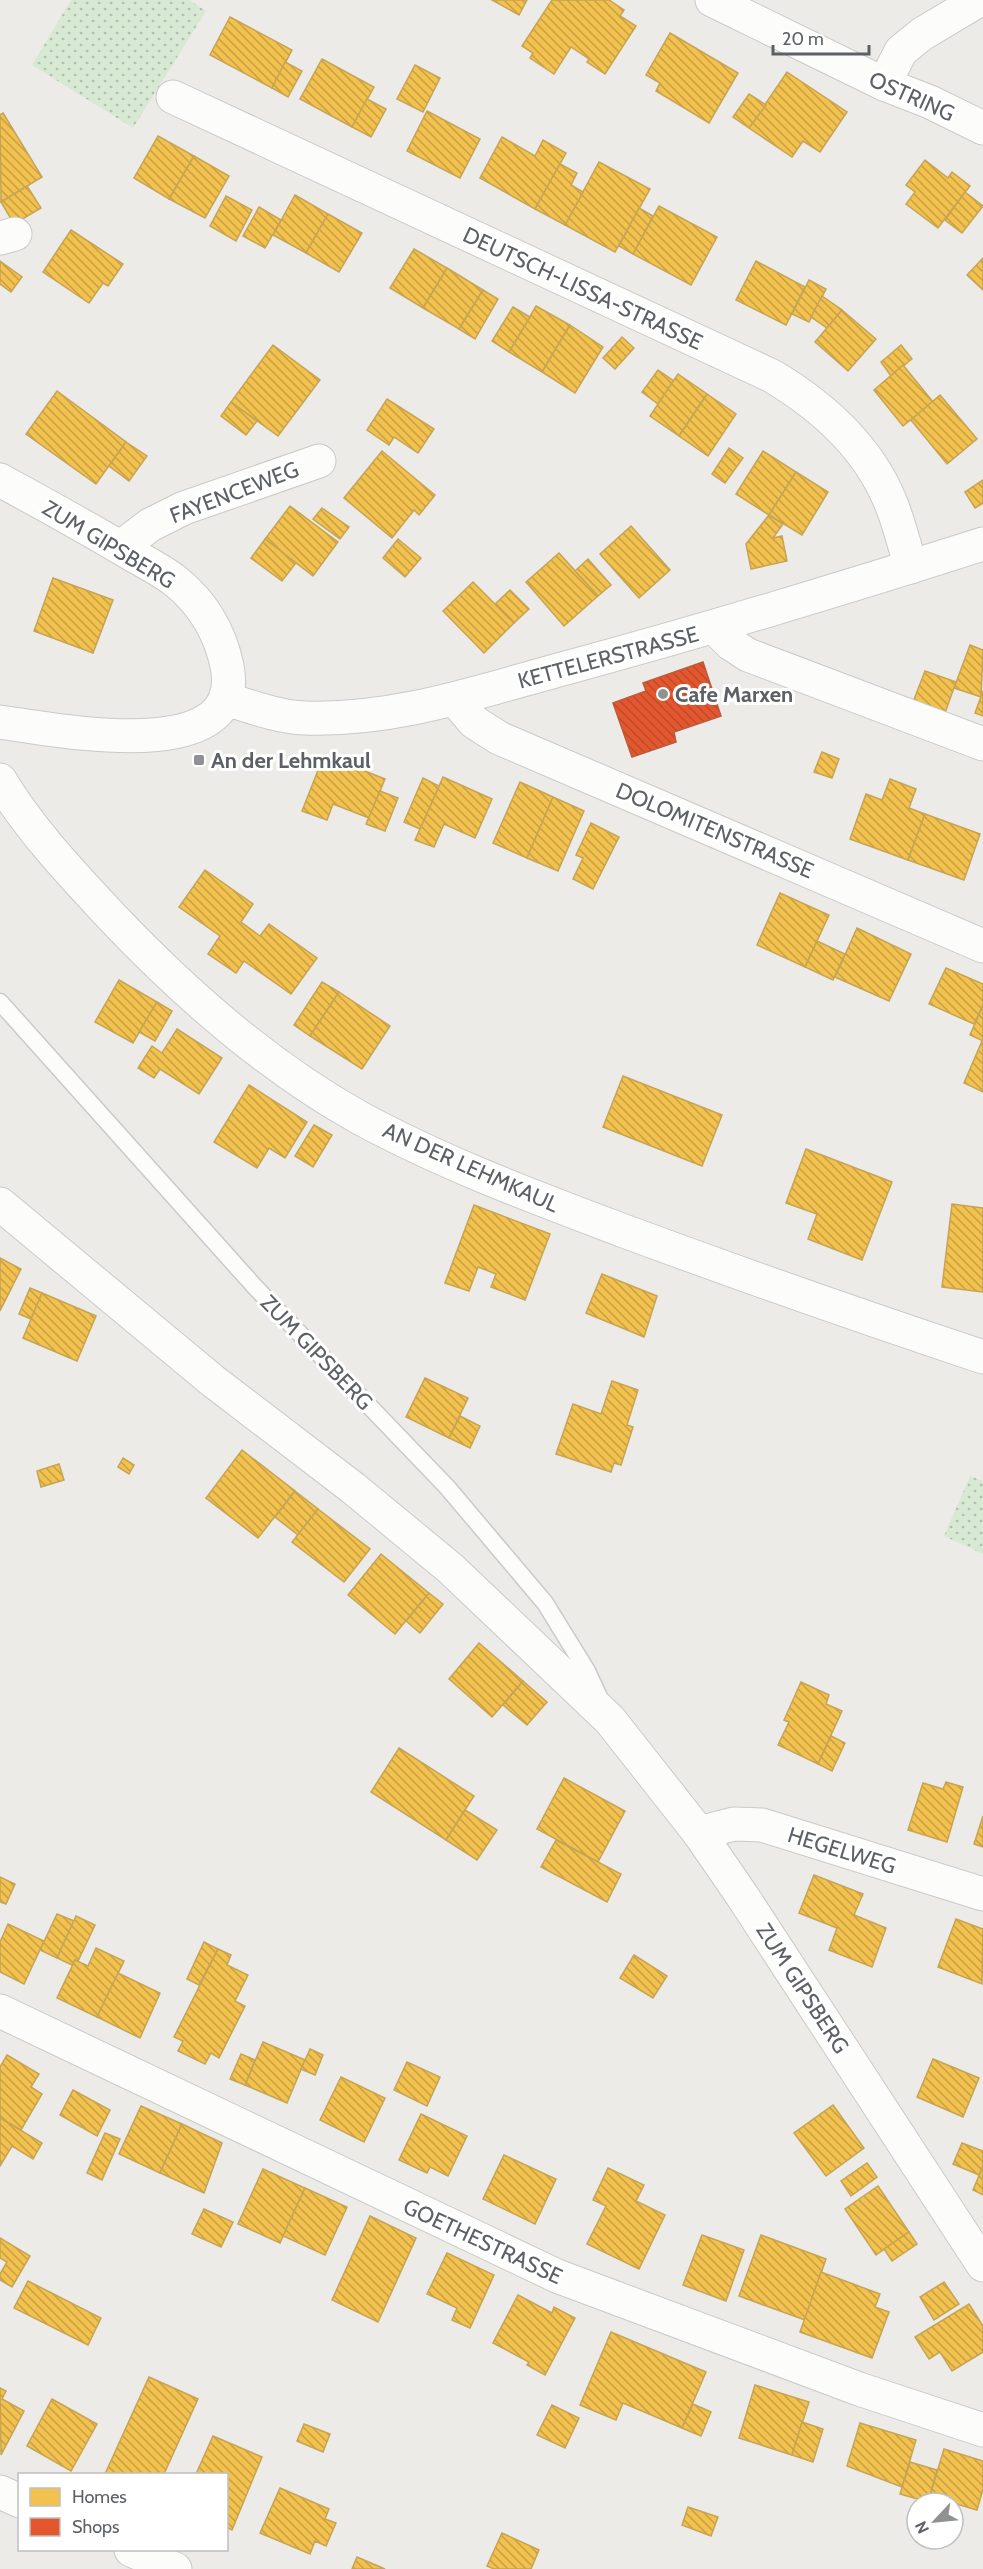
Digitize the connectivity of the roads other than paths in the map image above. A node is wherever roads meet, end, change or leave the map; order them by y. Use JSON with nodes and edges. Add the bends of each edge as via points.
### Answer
{"nodes":[{"id":1,"x":712,"y":0,"type":"edge"},
{"id":2,"x":979,"y":0,"type":"edge"},
{"id":3,"x":884,"y":84,"type":"junction"},
{"id":4,"x":173,"y":97,"type":"dead end"},
{"id":5,"x":983,"y":128,"type":"edge"},
{"id":6,"x":319,"y":461,"type":"dead end"},
{"id":7,"x":0,"y":480,"type":"edge"},
{"id":8,"x":983,"y":544,"type":"edge"},
{"id":9,"x":121,"y":548,"type":"junction"},
{"id":10,"x":911,"y":567,"type":"junction"},
{"id":11,"x":715,"y":628,"type":"junction"},
{"id":12,"x":226,"y":699,"type":"junction"},
{"id":13,"x":456,"y":700,"type":"junction"},
{"id":14,"x":0,"y":723,"type":"edge"},
{"id":15,"x":983,"y":744,"type":"edge"},
{"id":16,"x":0,"y":780,"type":"edge"},
{"id":17,"x":983,"y":946,"type":"edge"},
{"id":18,"x":0,"y":1002,"type":"edge"},
{"id":19,"x":0,"y":1204,"type":"edge"},
{"id":20,"x":983,"y":1357,"type":"edge"},
{"id":21,"x":610,"y":1720,"type":"junction"},
{"id":22,"x":699,"y":1833,"type":"junction"},
{"id":23,"x":983,"y":1894,"type":"edge"},
{"id":24,"x":0,"y":2011,"type":"edge"},
{"id":25,"x":983,"y":2265,"type":"edge"},
{"id":26,"x":983,"y":2430,"type":"edge"},
{"id":27,"x":0,"y":2492,"type":"edge"},
{"id":28,"x":18,"y":2500,"type":"edge"},
{"id":29,"x":133,"y":2551,"type":"edge"},
{"id":30,"x":175,"y":2569,"type":"edge"}],
"edges":[{"from":1,"to":3,"type":"street","name":"OSTRING"},
{"from":2,"to":3,"type":"street","via":[[922,34],[902,51]]},
{"from":3,"to":5,"type":"street","name":"OSTRING"},
{"from":4,"to":10,"type":"street","name":"DEUTSCH-LISSA-STRASSE","via":[[771,376],[809,398],[872,465],[890,501]]},
{"from":6,"to":9,"type":"street","name":"FAYENCEWEG","via":[[184,507],[150,525]]},
{"from":7,"to":9,"type":"street","name":"ZUM GIPSBERG"},
{"from":8,"to":10,"type":"street","name":"KETTELERSTRASSE"},
{"from":9,"to":12,"type":"street","name":"ZUM GIPSBERG","via":[[174,580],[212,621],[228,672]]},
{"from":10,"to":11,"type":"street","name":"KETTELERSTRASSE"},
{"from":11,"to":13,"type":"street","name":"KETTELERSTRASSE"},
{"from":11,"to":15,"type":"street","via":[[748,655]]},
{"from":12,"to":13,"type":"street","name":"KETTELERSTRASSE","via":[[305,718],[399,711]]},
{"from":12,"to":14,"type":"street","via":[[219,712],[203,724],[178,733],[104,736]]},
{"from":13,"to":17,"type":"street","name":"DOLOMITENSTRASSE","via":[[474,722],[499,738]]},
{"from":16,"to":20,"type":"street","name":"AN DER LEHMKAUL","via":[[16,808],[72,875],[139,945],[276,1063],[358,1116],[488,1180],[770,1286]]},
{"from":18,"to":21,"type":"lane","name":"ZUM GIPSBERG","via":[[255,1287],[447,1487],[544,1603],[587,1671]]},
{"from":19,"to":21,"type":"street","name":"ZUM GIPSBERG","via":[[213,1382],[353,1488],[450,1568]]},
{"from":21,"to":22,"type":"street","name":"ZUM GIPSBERG"},
{"from":22,"to":23,"type":"street","name":"HEGELWEG","via":[[735,1824],[762,1825]]},
{"from":22,"to":25,"type":"street","name":"ZUM GIPSBERG"},
{"from":24,"to":26,"type":"street","name":"GOETHESTRASSE","via":[[557,2277],[859,2389]]},
{"from":27,"to":28,"type":"street"},
{"from":29,"to":30,"type":"street"}]}
